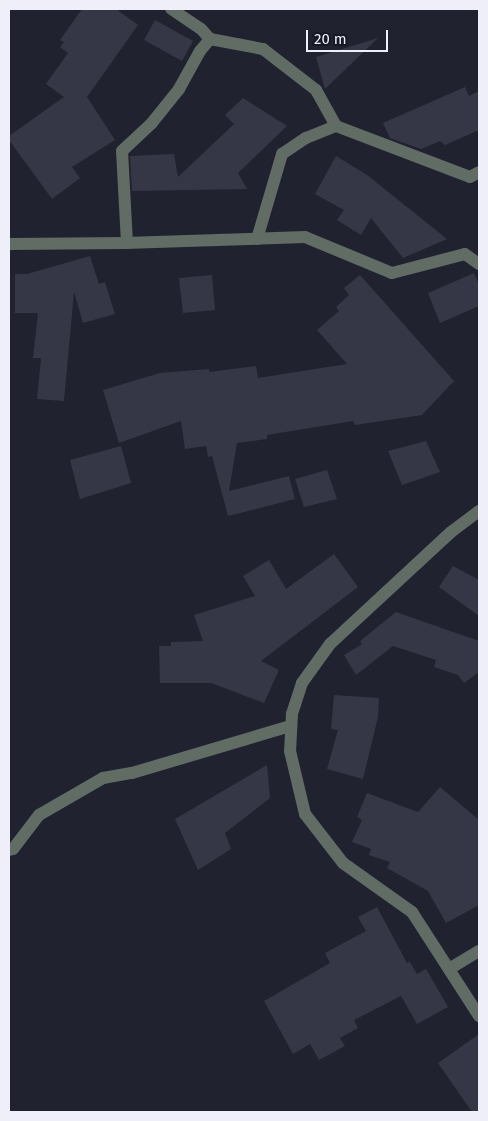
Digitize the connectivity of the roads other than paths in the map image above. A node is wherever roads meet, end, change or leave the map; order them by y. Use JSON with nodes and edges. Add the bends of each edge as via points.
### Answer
{"nodes":[{"id":1,"x":171,"y":9,"type":"edge"},
{"id":2,"x":210,"y":39,"type":"junction"},
{"id":3,"x":336,"y":126,"type":"junction"},
{"id":4,"x":479,"y":172,"type":"edge"},
{"id":5,"x":257,"y":239,"type":"junction"},
{"id":6,"x":126,"y":243,"type":"junction"},
{"id":7,"x":9,"y":244,"type":"edge"},
{"id":8,"x":479,"y":264,"type":"edge"},
{"id":9,"x":479,"y":511,"type":"edge"},
{"id":10,"x":291,"y":726,"type":"junction"},
{"id":11,"x":9,"y":850,"type":"edge"},
{"id":12,"x":479,"y":952,"type":"edge"},
{"id":13,"x":448,"y":969,"type":"junction"},
{"id":14,"x":479,"y":1016,"type":"edge"}],
"edges":[{"from":1,"to":2,"type":"street"},
{"from":2,"to":3,"type":"street","via":[[263,49],[316,90]]},
{"from":2,"to":6,"type":"street","via":[[173,96],[151,124],[122,151]]},
{"from":3,"to":4,"type":"street","via":[[470,178]]},
{"from":3,"to":5,"type":"street","via":[[306,138],[282,154]]},
{"from":5,"to":6,"type":"street"},
{"from":5,"to":8,"type":"street","via":[[305,237],[392,273],[465,254]]},
{"from":6,"to":7,"type":"street"},
{"from":9,"to":10,"type":"street","via":[[451,532],[330,644],[302,683]]},
{"from":10,"to":11,"type":"street","via":[[132,773],[103,778],[39,814],[13,850]]},
{"from":10,"to":13,"type":"street","via":[[290,751],[305,814],[343,862],[412,912]]},
{"from":12,"to":13,"type":"street"},
{"from":13,"to":14,"type":"street"}]}
